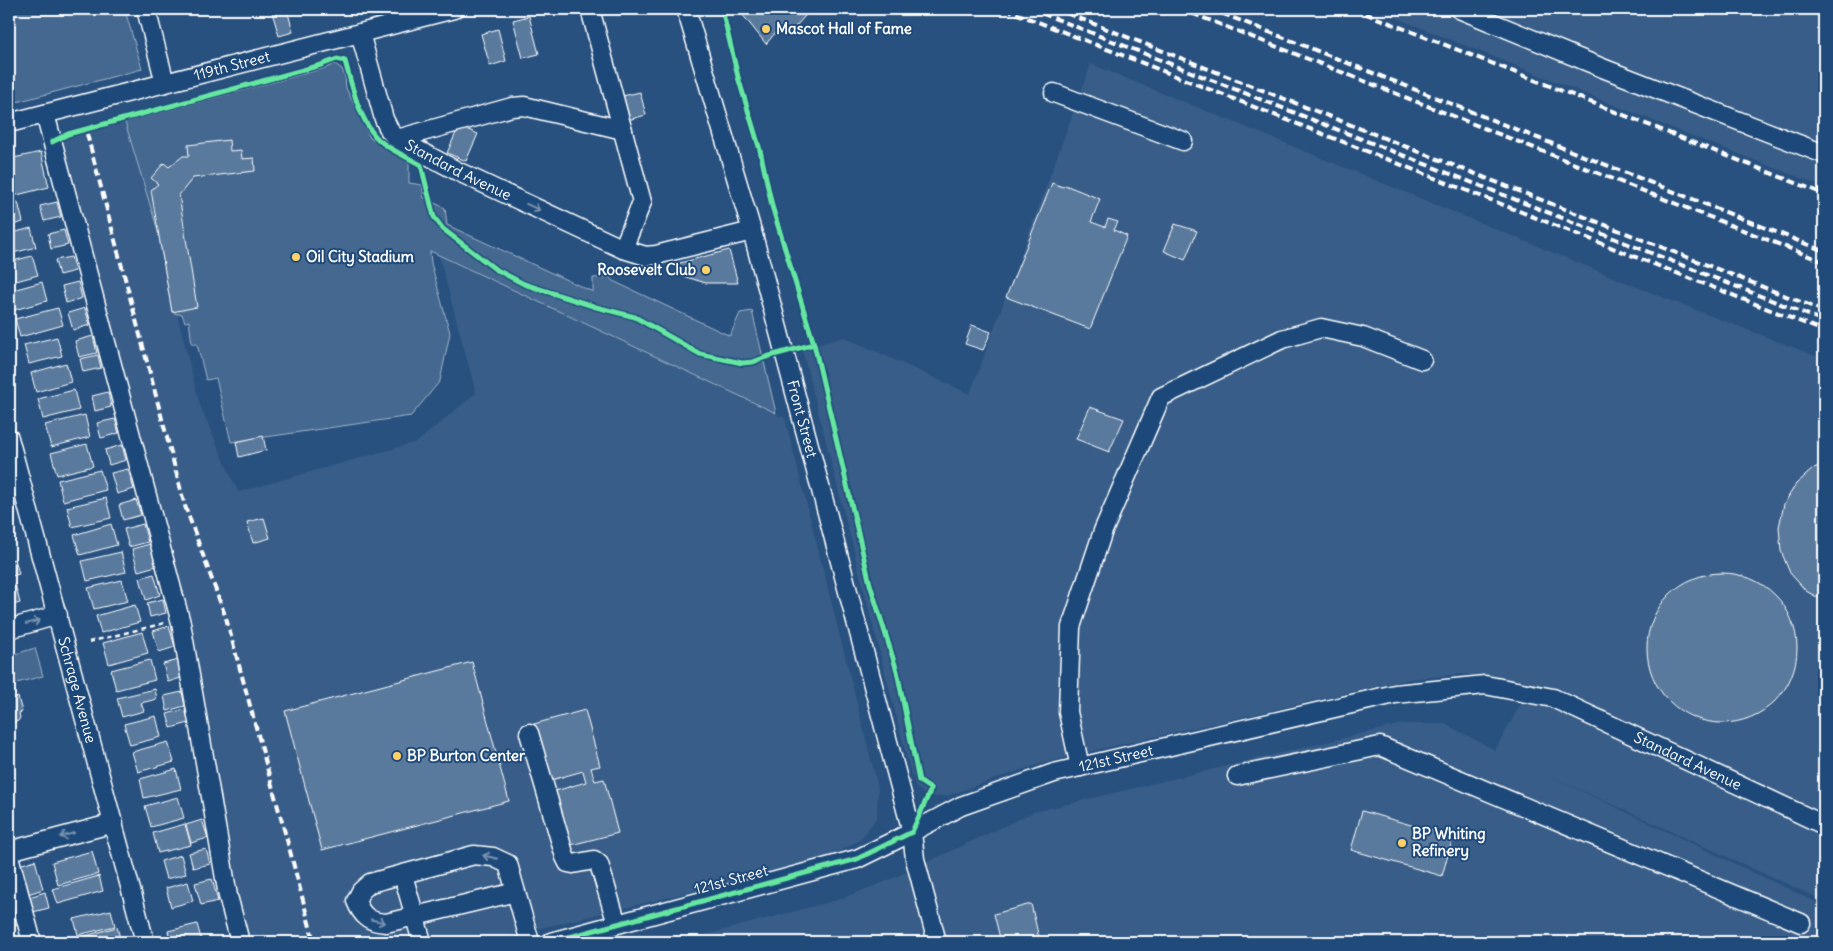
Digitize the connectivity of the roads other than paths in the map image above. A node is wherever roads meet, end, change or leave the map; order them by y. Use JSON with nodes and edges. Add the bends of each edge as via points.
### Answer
{"nodes":[{"id":1,"x":146,"y":9,"type":"edge"},
{"id":2,"x":454,"y":9,"type":"edge"},
{"id":3,"x":590,"y":9,"type":"edge"},
{"id":4,"x":686,"y":9,"type":"edge"},
{"id":5,"x":1459,"y":9,"type":"edge"},
{"id":6,"x":360,"y":33,"type":"junction"},
{"id":7,"x":165,"y":83,"type":"junction"},
{"id":8,"x":1054,"y":93,"type":"dead end"},
{"id":9,"x":45,"y":114,"type":"junction"},
{"id":10,"x":9,"y":123,"type":"edge"},
{"id":11,"x":623,"y":130,"type":"junction"},
{"id":12,"x":397,"y":139,"type":"junction"},
{"id":13,"x":1183,"y":141,"type":"dead end"},
{"id":14,"x":1824,"y":154,"type":"edge"},
{"id":15,"x":752,"y":230,"type":"junction"},
{"id":16,"x":623,"y":249,"type":"junction"},
{"id":17,"x":1422,"y":360,"type":"dead end"},
{"id":18,"x":9,"y":438,"type":"edge"},
{"id":19,"x":58,"y":615,"type":"junction"},
{"id":20,"x":9,"y":629,"type":"edge"},
{"id":21,"x":1553,"y":698,"type":"joint"},
{"id":22,"x":529,"y":733,"type":"dead end"},
{"id":23,"x":1080,"y":767,"type":"junction"},
{"id":24,"x":1237,"y":776,"type":"dead end"},
{"id":25,"x":114,"y":822,"type":"junction"},
{"id":26,"x":1824,"y":825,"type":"edge"},
{"id":27,"x":912,"y":832,"type":"junction"},
{"id":28,"x":9,"y":851,"type":"edge"},
{"id":29,"x":9,"y":856,"type":"edge"},
{"id":30,"x":403,"y":875,"type":"junction"},
{"id":31,"x":516,"y":892,"type":"junction"},
{"id":32,"x":414,"y":917,"type":"junction"},
{"id":33,"x":616,"y":924,"type":"junction"},
{"id":34,"x":1801,"y":924,"type":"dead end"},
{"id":35,"x":32,"y":942,"type":"edge"},
{"id":36,"x":145,"y":942,"type":"edge"},
{"id":37,"x":240,"y":942,"type":"edge"},
{"id":38,"x":422,"y":942,"type":"edge"},
{"id":39,"x":530,"y":942,"type":"edge"},
{"id":40,"x":551,"y":942,"type":"edge"},
{"id":41,"x":937,"y":942,"type":"edge"}],
"edges":[{"from":1,"to":7,"type":"street"},
{"from":2,"to":6,"type":"street","name":"119th Street"},
{"from":3,"to":11,"type":"street"},
{"from":4,"to":15,"type":"street","name":"Front Street"},
{"from":5,"to":14,"type":"street"},
{"from":6,"to":7,"type":"street","name":"119th Street"},
{"from":6,"to":12,"type":"street","name":"Standard Avenue","via":[[384,119]]},
{"from":7,"to":9,"type":"street","name":"119th Street"},
{"from":8,"to":13,"type":"street"},
{"from":9,"to":10,"type":"street","name":"119th Street"},
{"from":9,"to":37,"type":"street","via":[[180,619],[228,896]]},
{"from":11,"to":12,"type":"street","via":[[524,106]]},
{"from":11,"to":16,"type":"street","via":[[642,202]]},
{"from":12,"to":16,"type":"street","name":"Standard Avenue","one_way":true,"via":[[457,171]]},
{"from":15,"to":16,"type":"street","name":"Standard Avenue","via":[[656,255],[646,256]]},
{"from":15,"to":27,"type":"street","name":"Front Street"},
{"from":17,"to":23,"type":"street","via":[[1364,337],[1321,328],[1282,340],[1161,396],[1102,531],[1071,627],[1068,712]]},
{"from":18,"to":19,"type":"street","name":"Schrage Avenue"},
{"from":20,"to":19,"type":"street","one_way":true},
{"from":19,"to":25,"type":"street","name":"Schrage Avenue"},
{"from":21,"to":23,"type":"street","name":"121st Street","via":[[1485,684],[1395,694]]},
{"from":21,"to":26,"type":"street","name":"Standard Avenue"},
{"from":22,"to":33,"type":"street","via":[[568,863],[594,860],[599,864]]},
{"from":23,"to":27,"type":"street","name":"121st Street","via":[[961,806]]},
{"from":24,"to":34,"type":"street","via":[[1380,746]]},
{"from":25,"to":28,"type":"street","one_way":true},
{"from":25,"to":36,"type":"street","name":"Schrage Avenue"},
{"from":27,"to":33,"type":"street","name":"121st Street","via":[[858,859]]},
{"from":27,"to":41,"type":"street","name":"Front Street","via":[[915,859]]},
{"from":29,"to":35,"type":"street"},
{"from":31,"to":30,"type":"street","one_way":true,"via":[[508,864],[493,857],[474,855]]},
{"from":30,"to":32,"type":"street"},
{"from":30,"to":32,"type":"street","one_way":true,"via":[[370,883],[356,901],[360,912],[378,923]]},
{"from":31,"to":32,"type":"street"},
{"from":31,"to":39,"type":"street"},
{"from":32,"to":38,"type":"street"},
{"from":33,"to":40,"type":"street","name":"121st Street"}]}
